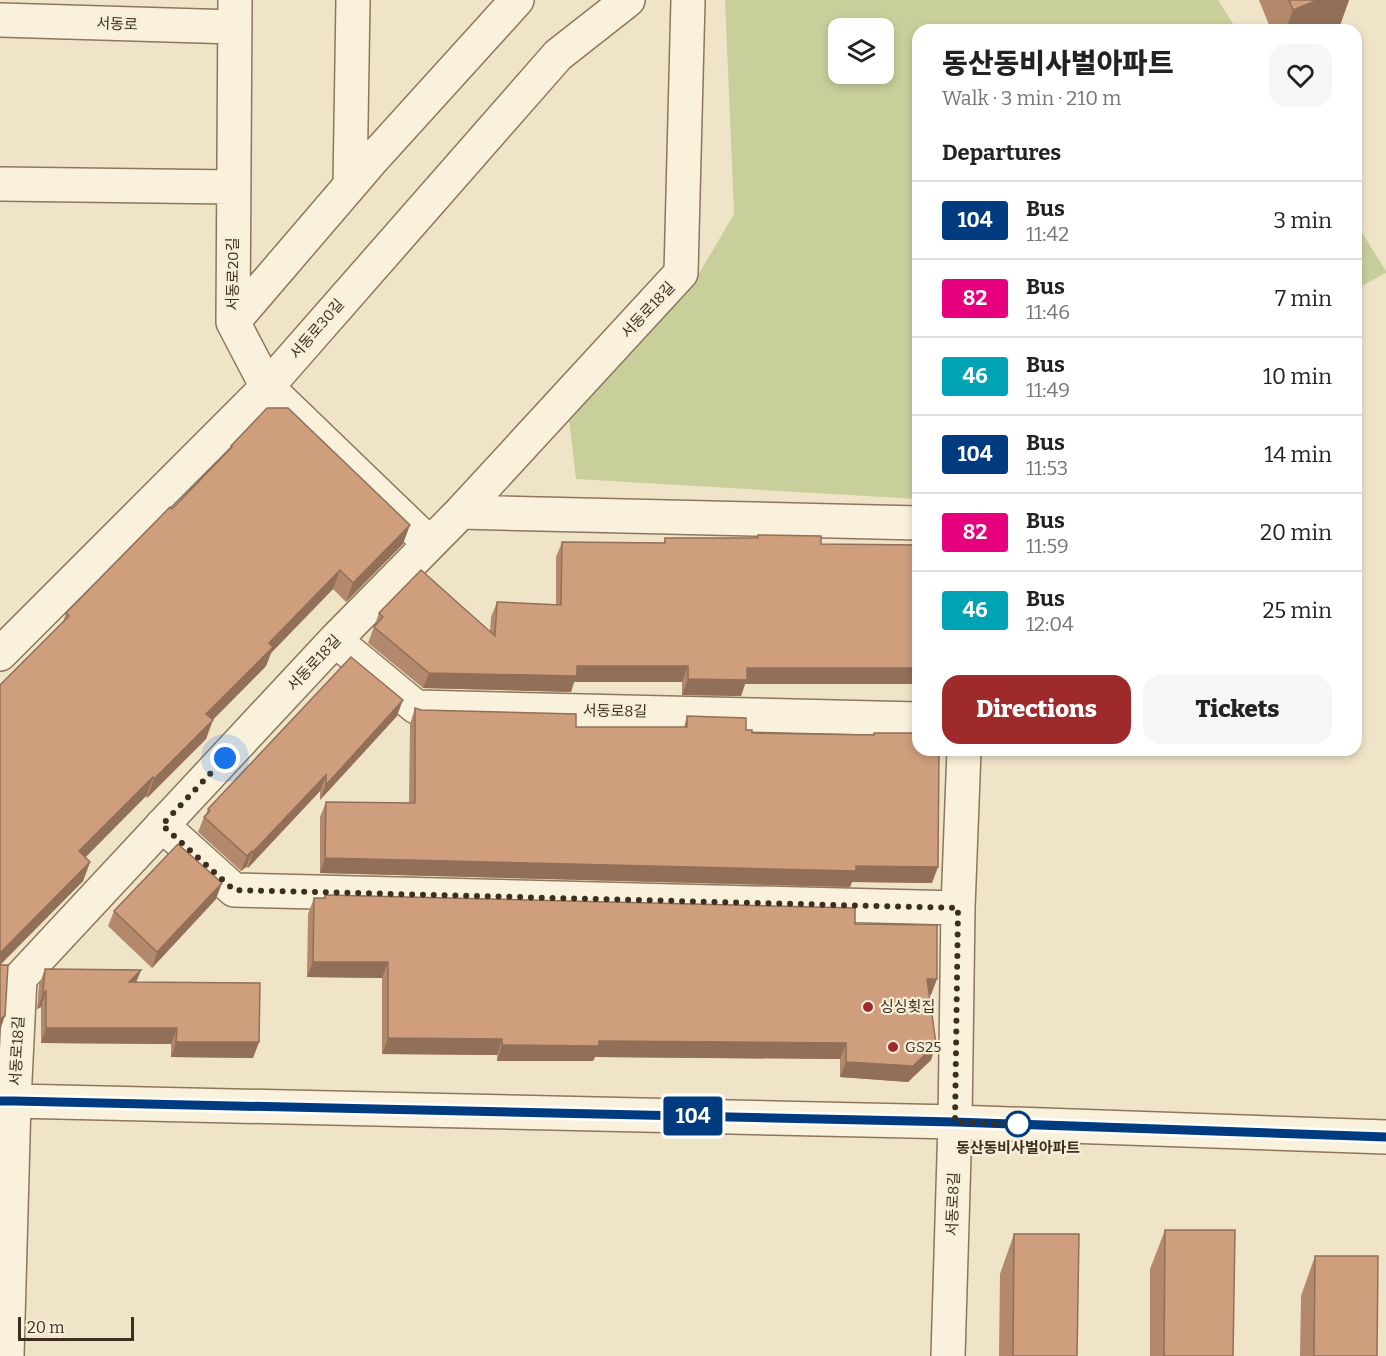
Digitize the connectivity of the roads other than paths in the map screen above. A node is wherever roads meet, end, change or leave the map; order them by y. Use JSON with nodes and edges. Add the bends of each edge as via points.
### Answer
{"nodes":[{"id":1,"x":352,"y":0,"type":"edge"},
{"id":2,"x":517,"y":0,"type":"edge"},
{"id":3,"x":628,"y":0,"type":"edge"},
{"id":4,"x":688,"y":0,"type":"edge"},
{"id":5,"x":235,"y":14,"type":"edge"},
{"id":6,"x":0,"y":20,"type":"edge"},
{"id":7,"x":0,"y":184,"type":"edge"},
{"id":8,"x":350,"y":185,"type":"junction"},
{"id":9,"x":233,"y":187,"type":"junction"},
{"id":10,"x":233,"y":322,"type":"junction"},
{"id":11,"x":267,"y":387,"type":"junction"},
{"id":12,"x":461,"y":512,"type":"junction"},
{"id":13,"x":912,"y":523,"type":"edge"},
{"id":14,"x":429,"y":543,"type":"junction"},
{"id":15,"x":335,"y":640,"type":"junction"},
{"id":16,"x":0,"y":654,"type":"edge"},
{"id":17,"x":912,"y":719,"type":"edge"},
{"id":18,"x":964,"y":756,"type":"edge"},
{"id":19,"x":162,"y":825,"type":"junction"},
{"id":20,"x":958,"y":908,"type":"junction"},
{"id":21,"x":7,"y":1101,"type":"edge"},
{"id":22,"x":955,"y":1122,"type":"junction"},
{"id":23,"x":1386,"y":1137,"type":"edge"},
{"id":24,"x":6,"y":1356,"type":"edge"},
{"id":25,"x":948,"y":1356,"type":"edge"}],
"edges":[{"from":1,"to":8,"type":"street"},
{"from":2,"to":8,"type":"street"},
{"from":3,"to":11,"type":"street","name":"서동로30길","via":[[558,55]]},
{"from":4,"to":12,"type":"street","name":"서동로18길","via":[[681,273]]},
{"from":5,"to":6,"type":"street","name":"서동로"},
{"from":5,"to":9,"type":"street","name":"서동로20길"},
{"from":7,"to":9,"type":"street"},
{"from":8,"to":10,"type":"street"},
{"from":9,"to":10,"type":"street","name":"서동로20길"},
{"from":10,"to":11,"type":"street","name":"서동로20길"},
{"from":11,"to":14,"type":"street","name":"서동로20길"},
{"from":11,"to":16,"type":"street","name":"서동로30길"},
{"from":12,"to":13,"type":"street"},
{"from":12,"to":14,"type":"street","name":"서동로18길"},
{"from":14,"to":15,"type":"street","name":"서동로18길"},
{"from":15,"to":17,"type":"street","name":"서동로8길","via":[[416,706]]},
{"from":15,"to":19,"type":"street","name":"서동로18길"},
{"from":18,"to":20,"type":"street","name":"서동로8길"},
{"from":19,"to":20,"type":"street","via":[[234,890]]},
{"from":19,"to":21,"type":"street","name":"서동로18길","via":[[20,978]]},
{"from":20,"to":22,"type":"street","name":"서동로8길"},
{"from":21,"to":22,"type":"street"},
{"from":21,"to":24,"type":"street","name":"서동로18길"},
{"from":22,"to":23,"type":"street"},
{"from":22,"to":25,"type":"street","name":"서동로8길"}]}
